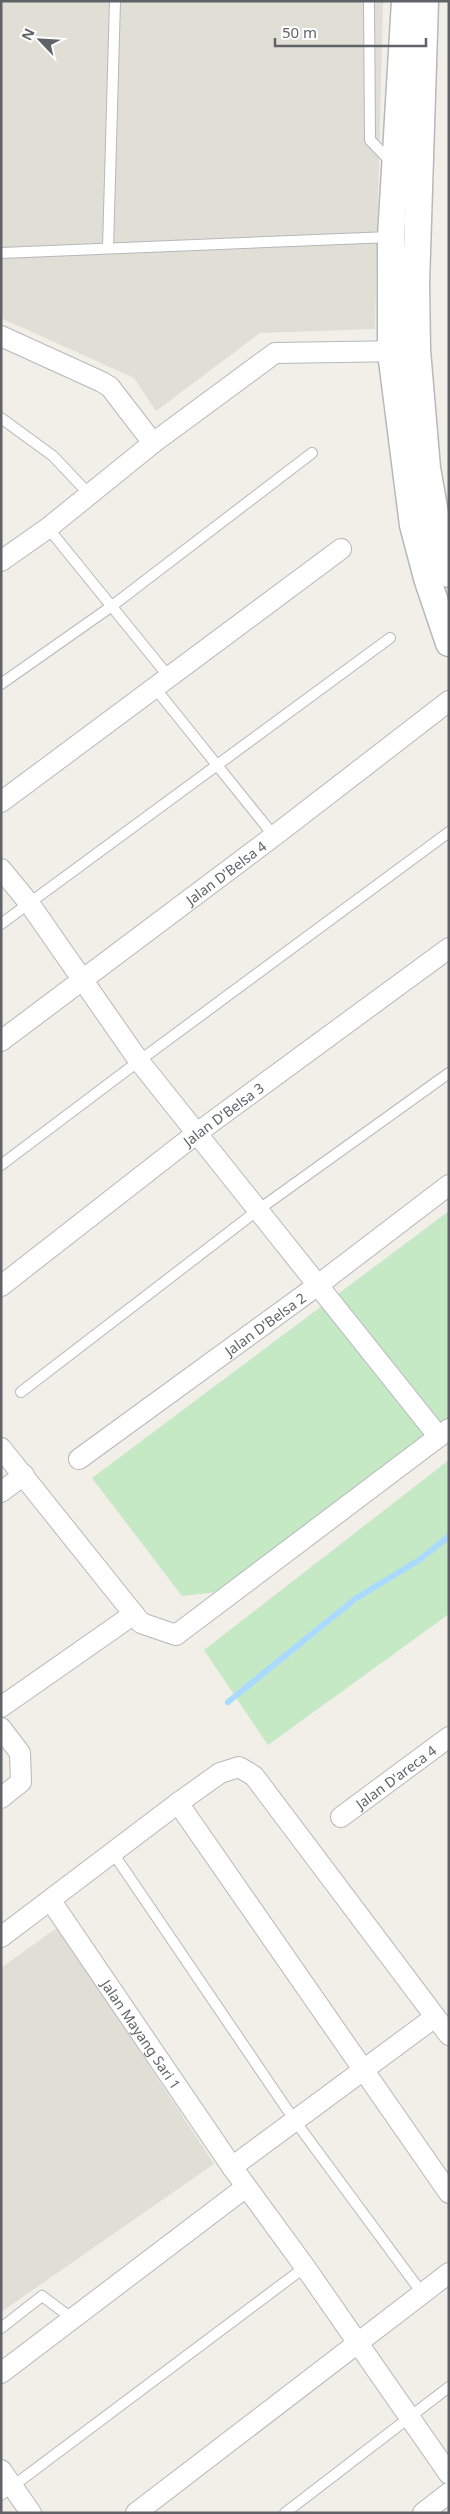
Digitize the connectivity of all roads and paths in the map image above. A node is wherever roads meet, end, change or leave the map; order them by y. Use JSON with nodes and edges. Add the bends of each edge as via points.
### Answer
{"nodes":[{"id":1,"x":115,"y":1,"type":"edge"},
{"id":2,"x":369,"y":1,"type":"edge"},
{"id":3,"x":405,"y":1,"type":"edge"},
{"id":4,"x":425,"y":1,"type":"edge"},
{"id":5,"x":395,"y":167,"type":"junction"},
{"id":6,"x":391,"y":237,"type":"junction"},
{"id":7,"x":108,"y":248,"type":"junction"},
{"id":8,"x":1,"y":253,"type":"edge"},
{"id":9,"x":1,"y":336,"type":"edge"},
{"id":10,"x":417,"y":350,"type":"junction"},
{"id":11,"x":391,"y":352,"type":"junction"},
{"id":12,"x":1,"y":418,"type":"edge"},
{"id":13,"x":153,"y":443,"type":"junction"},
{"id":14,"x":312,"y":453,"type":"dead end"},
{"id":15,"x":88,"y":493,"type":"junction"},
{"id":16,"x":48,"y":528,"type":"junction"},
{"id":17,"x":341,"y":549,"type":"dead end"},
{"id":18,"x":5,"y":553,"type":"edge"},
{"id":19,"x":449,"y":574,"type":"edge"},
{"id":20,"x":112,"y":606,"type":"junction"},
{"id":21,"x":390,"y":638,"type":"dead end"},
{"id":22,"x":449,"y":642,"type":"edge"},
{"id":23,"x":162,"y":682,"type":"junction"},
{"id":24,"x":1,"y":684,"type":"edge"},
{"id":25,"x":449,"y":701,"type":"edge"},
{"id":26,"x":218,"y":765,"type":"junction"},
{"id":27,"x":1,"y":802,"type":"edge"},
{"id":28,"x":449,"y":832,"type":"edge"},
{"id":29,"x":274,"y":836,"type":"junction"},
{"id":30,"x":1,"y":869,"type":"edge"},
{"id":31,"x":28,"y":903,"type":"junction"},
{"id":32,"x":1,"y":924,"type":"edge"},
{"id":33,"x":449,"y":948,"type":"edge"},
{"id":34,"x":83,"y":979,"type":"junction"},
{"id":35,"x":1,"y":1040,"type":"edge"},
{"id":36,"x":139,"y":1060,"type":"junction"},
{"id":37,"x":449,"y":1073,"type":"edge"},
{"id":38,"x":197,"y":1133,"type":"junction"},
{"id":39,"x":1,"y":1165,"type":"edge"},
{"id":40,"x":449,"y":1185,"type":"edge"},
{"id":41,"x":258,"y":1210,"type":"junction"},
{"id":42,"x":318,"y":1285,"type":"junction"},
{"id":43,"x":1,"y":1286,"type":"edge"},
{"id":44,"x":21,"y":1392,"type":"dead end"},
{"id":45,"x":444,"y":1433,"type":"edge"},
{"id":46,"x":1,"y":1448,"type":"edge"},
{"id":47,"x":79,"y":1459,"type":"dead end"},
{"id":48,"x":24,"y":1475,"type":"junction"},
{"id":49,"x":1,"y":1492,"type":"edge"},
{"id":50,"x":134,"y":1614,"type":"junction"},
{"id":51,"x":1,"y":1707,"type":"edge"},
{"id":52,"x":1,"y":1728,"type":"edge"},
{"id":53,"x":449,"y":1737,"type":"edge"},
{"id":54,"x":1,"y":1798,"type":"edge"},
{"id":55,"x":178,"y":1803,"type":"junction"},
{"id":56,"x":340,"y":1817,"type":"dead end"},
{"id":57,"x":113,"y":1853,"type":"junction"},
{"id":58,"x":51,"y":1901,"type":"junction"},
{"id":59,"x":1,"y":1937,"type":"edge"},
{"id":60,"x":435,"y":2017,"type":"junction"},
{"id":61,"x":449,"y":2035,"type":"edge"},
{"id":62,"x":364,"y":2070,"type":"junction"},
{"id":63,"x":295,"y":2122,"type":"junction"},
{"id":64,"x":232,"y":2167,"type":"junction"},
{"id":65,"x":246,"y":2187,"type":"junction"},
{"id":66,"x":449,"y":2193,"type":"edge"},
{"id":67,"x":305,"y":2266,"type":"junction"},
{"id":68,"x":449,"y":2273,"type":"edge"},
{"id":69,"x":422,"y":2293,"type":"junction"},
{"id":70,"x":73,"y":2318,"type":"junction"},
{"id":71,"x":1,"y":2328,"type":"edge"},
{"id":72,"x":357,"y":2342,"type":"junction"},
{"id":73,"x":1,"y":2374,"type":"edge"},
{"id":74,"x":449,"y":2387,"type":"edge"},
{"id":75,"x":409,"y":2418,"type":"junction"},
{"id":76,"x":449,"y":2474,"type":"edge"},
{"id":77,"x":5,"y":2484,"type":"edge"},
{"id":78,"x":449,"y":2493,"type":"edge"},
{"id":79,"x":31,"y":2513,"type":"edge"},
{"id":80,"x":136,"y":2513,"type":"edge"},
{"id":81,"x":285,"y":2513,"type":"edge"},
{"id":82,"x":422,"y":2513,"type":"edge"}],
"edges":[{"from":1,"to":7,"type":"lane"},
{"from":2,"to":5,"type":"lane","via":[[370,140]]},
{"from":3,"to":5,"type":"street"},
{"from":4,"to":10,"type":"street","via":[[416,282]]},
{"from":5,"to":6,"type":"street"},
{"from":6,"to":7,"type":"lane"},
{"from":6,"to":11,"type":"street"},
{"from":7,"to":8,"type":"lane"},
{"from":9,"to":13,"type":"street","via":[[110,387]]},
{"from":10,"to":11,"type":"street"},
{"from":10,"to":19,"type":"street","via":[[427,468],[436,525]]},
{"from":11,"to":13,"type":"street","via":[[275,354]]},
{"from":11,"to":22,"type":"street","via":[[413,525]]},
{"from":12,"to":15,"type":"lane","via":[[53,456]]},
{"from":13,"to":15,"type":"street"},
{"from":14,"to":20,"type":"lane"},
{"from":15,"to":16,"type":"street"},
{"from":16,"to":18,"type":"street"},
{"from":16,"to":20,"type":"lane"},
{"from":17,"to":23,"type":"street"},
{"from":20,"to":23,"type":"lane"},
{"from":20,"to":24,"type":"lane"},
{"from":21,"to":26,"type":"lane"},
{"from":23,"to":26,"type":"lane"},
{"from":23,"to":27,"type":"street"},
{"from":25,"to":29,"type":"street","name":"Jalan D'Belsa 4"},
{"from":26,"to":29,"type":"lane"},
{"from":26,"to":31,"type":"lane"},
{"from":28,"to":36,"type":"lane"},
{"from":29,"to":34,"type":"street","name":"Jalan D'Belsa 4"},
{"from":30,"to":31,"type":"street"},
{"from":31,"to":32,"type":"lane"},
{"from":31,"to":34,"type":"street"},
{"from":33,"to":38,"type":"street","name":"Jalan D'Belsa 3"},
{"from":34,"to":35,"type":"street","name":"Jalan D'Belsa 4"},
{"from":34,"to":36,"type":"street"},
{"from":36,"to":38,"type":"street"},
{"from":36,"to":39,"type":"lane"},
{"from":37,"to":41,"type":"lane"},
{"from":38,"to":41,"type":"street"},
{"from":38,"to":43,"type":"street","name":"Jalan D'Belsa 3"},
{"from":40,"to":42,"type":"street","name":"Jalan D'Belsa 2"},
{"from":41,"to":42,"type":"street"},
{"from":41,"to":44,"type":"lane"},
{"from":42,"to":45,"type":"street"},
{"from":42,"to":47,"type":"street","name":"Jalan D'Belsa 2"},
{"from":45,"to":50,"type":"street","via":[[176,1635],[141,1623]]},
{"from":46,"to":48,"type":"street"},
{"from":48,"to":49,"type":"street"},
{"from":48,"to":50,"type":"street"},
{"from":50,"to":51,"type":"street"},
{"from":52,"to":54,"type":"street","via":[[20,1753],[21,1782]]},
{"from":53,"to":56,"type":"street","name":"Jalan D'areca 4"},
{"from":55,"to":57,"type":"street"},
{"from":55,"to":60,"type":"street","via":[[226,1771],[239,1767],[254,1776]]},
{"from":55,"to":62,"type":"street"},
{"from":57,"to":58,"type":"street"},
{"from":57,"to":63,"type":"lane"},
{"from":58,"to":59,"type":"street"},
{"from":58,"to":64,"type":"street","name":"Jalan Mayang Sari 1"},
{"from":60,"to":61,"type":"street"},
{"from":60,"to":62,"type":"street"},
{"from":62,"to":63,"type":"street"},
{"from":62,"to":66,"type":"street"},
{"from":63,"to":64,"type":"street"},
{"from":63,"to":69,"type":"lane"},
{"from":64,"to":65,"type":"street","name":"Jalan Mayang Sari 1"},
{"from":65,"to":67,"type":"street","name":"Jalan Mayang Sari 1"},
{"from":65,"to":70,"type":"street"},
{"from":67,"to":72,"type":"street","name":"Jalan Mayang Sari 1"},
{"from":67,"to":77,"type":"lane"},
{"from":68,"to":69,"type":"street"},
{"from":69,"to":72,"type":"street"},
{"from":70,"to":71,"type":"lane","via":[[42,2296]]},
{"from":70,"to":73,"type":"street"},
{"from":72,"to":75,"type":"street","name":"Jalan Mayang Sari 1"},
{"from":72,"to":80,"type":"street"},
{"from":74,"to":75,"type":"lane"},
{"from":75,"to":76,"type":"street","name":"Jalan Mayang Sari 1"},
{"from":75,"to":81,"type":"lane"},
{"from":77,"to":79,"type":"street"},
{"from":78,"to":82,"type":"street"}]}
